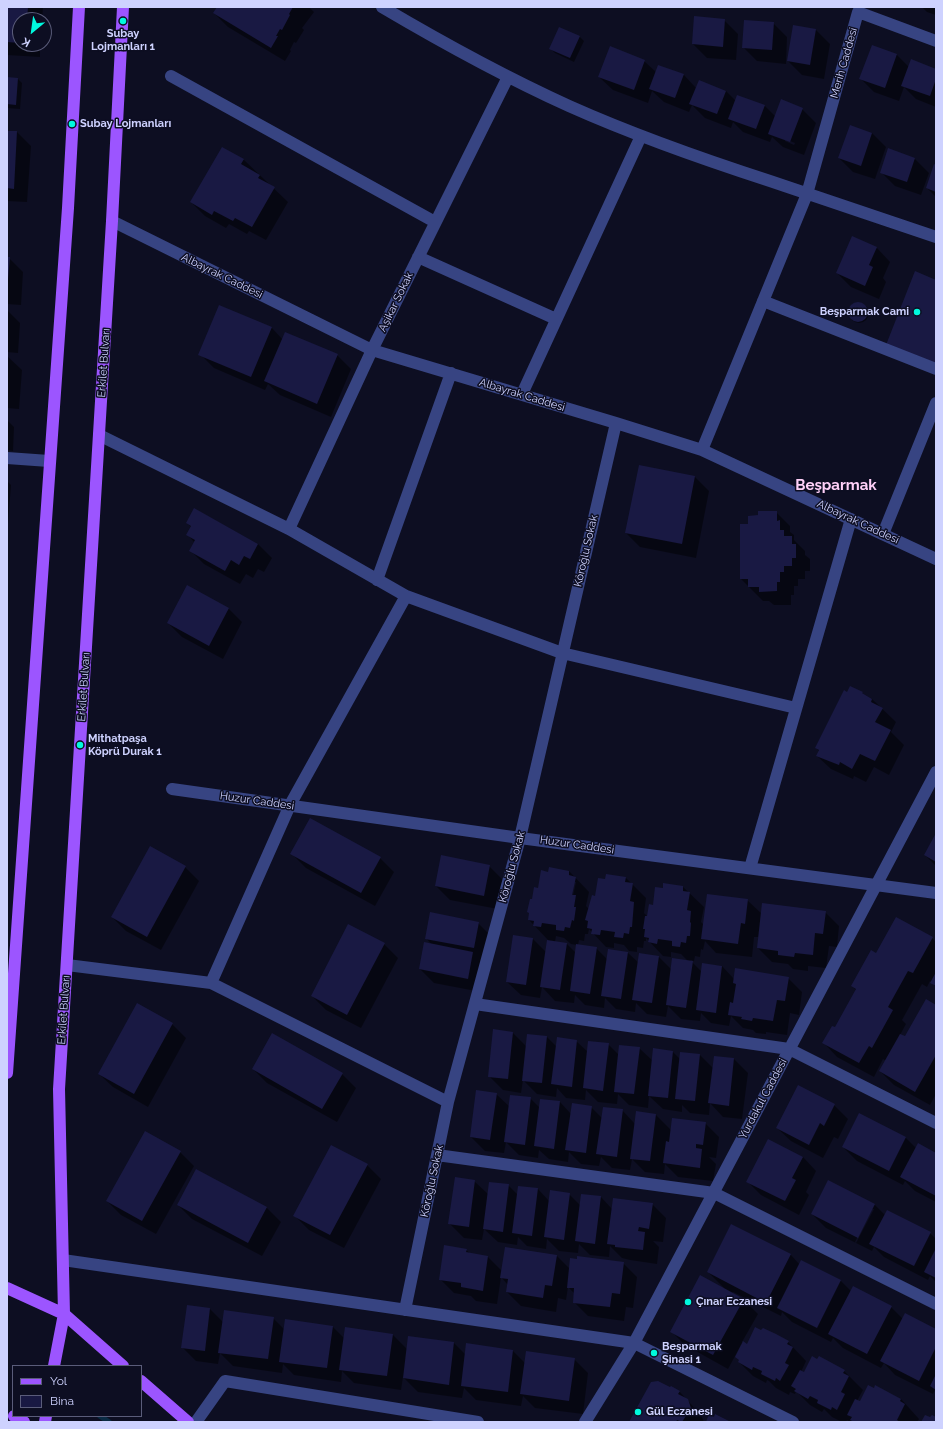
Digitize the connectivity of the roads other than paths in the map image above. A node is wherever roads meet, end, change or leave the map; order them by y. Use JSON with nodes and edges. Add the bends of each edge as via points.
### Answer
{"nodes":[{"id":1,"x":79,"y":7,"type":"edge"},
{"id":2,"x":123,"y":7,"type":"edge"},
{"id":3,"x":382,"y":7,"type":"edge"},
{"id":4,"x":857,"y":10,"type":"edge"},
{"id":5,"x":936,"y":41,"type":"edge"},
{"id":6,"x":171,"y":76,"type":"dead end"},
{"id":7,"x":508,"y":77,"type":"junction"},
{"id":8,"x":641,"y":136,"type":"junction"},
{"id":9,"x":807,"y":194,"type":"junction"},
{"id":10,"x":112,"y":221,"type":"junction"},
{"id":11,"x":435,"y":222,"type":"junction"},
{"id":12,"x":936,"y":237,"type":"edge"},
{"id":13,"x":418,"y":257,"type":"junction"},
{"id":14,"x":763,"y":301,"type":"junction"},
{"id":15,"x":556,"y":319,"type":"junction"},
{"id":16,"x":372,"y":350,"type":"junction"},
{"id":17,"x":936,"y":369,"type":"edge"},
{"id":18,"x":451,"y":373,"type":"junction"},
{"id":19,"x":522,"y":394,"type":"junction"},
{"id":20,"x":936,"y":403,"type":"edge"},
{"id":21,"x":616,"y":423,"type":"junction"},
{"id":22,"x":99,"y":435,"type":"junction"},
{"id":23,"x":702,"y":450,"type":"junction"},
{"id":24,"x":7,"y":458,"type":"edge"},
{"id":25,"x":49,"y":461,"type":"junction"},
{"id":26,"x":851,"y":519,"type":"junction"},
{"id":27,"x":289,"y":529,"type":"junction"},
{"id":28,"x":883,"y":534,"type":"junction"},
{"id":29,"x":936,"y":559,"type":"edge"},
{"id":30,"x":377,"y":580,"type":"junction"},
{"id":31,"x":406,"y":596,"type":"junction"},
{"id":32,"x":562,"y":654,"type":"junction"},
{"id":33,"x":796,"y":708,"type":"junction"},
{"id":34,"x":936,"y":772,"type":"edge"},
{"id":35,"x":172,"y":789,"type":"dead end"},
{"id":36,"x":290,"y":805,"type":"junction"},
{"id":37,"x":520,"y":838,"type":"junction"},
{"id":38,"x":750,"y":868,"type":"junction"},
{"id":39,"x":877,"y":886,"type":"junction"},
{"id":40,"x":936,"y":893,"type":"edge"},
{"id":41,"x":67,"y":965,"type":"junction"},
{"id":42,"x":211,"y":983,"type":"junction"},
{"id":43,"x":475,"y":1004,"type":"junction"},
{"id":44,"x":789,"y":1049,"type":"junction"},
{"id":45,"x":7,"y":1073,"type":"edge"},
{"id":46,"x":448,"y":1102,"type":"junction"},
{"id":47,"x":934,"y":1118,"type":"edge"},
{"id":48,"x":437,"y":1155,"type":"junction"},
{"id":49,"x":714,"y":1193,"type":"junction"},
{"id":50,"x":64,"y":1260,"type":"junction"},
{"id":51,"x":7,"y":1288,"type":"edge"},
{"id":52,"x":936,"y":1304,"type":"edge"},
{"id":53,"x":405,"y":1310,"type":"junction"},
{"id":54,"x":64,"y":1314,"type":"junction"},
{"id":55,"x":634,"y":1343,"type":"junction"},
{"id":56,"x":54,"y":1365,"type":"edge"},
{"id":57,"x":122,"y":1365,"type":"edge"},
{"id":58,"x":142,"y":1382,"type":"edge"},
{"id":59,"x":15,"y":1417,"type":"edge"},
{"id":60,"x":24,"y":1422,"type":"edge"},
{"id":61,"x":188,"y":1422,"type":"edge"},
{"id":62,"x":196,"y":1422,"type":"edge"},
{"id":63,"x":478,"y":1422,"type":"edge"},
{"id":64,"x":586,"y":1422,"type":"edge"},
{"id":65,"x":793,"y":1422,"type":"edge"}],
"edges":[{"from":1,"to":25,"type":"main road","via":[[68,208]]},
{"from":2,"to":10,"type":"main road","name":"Erkilet Bulvarı"},
{"from":3,"to":7,"type":"street"},
{"from":4,"to":5,"type":"street","name":"Merih Caddesi"},
{"from":4,"to":9,"type":"street","name":"Merih Caddesi"},
{"from":6,"to":11,"type":"street"},
{"from":7,"to":8,"type":"street"},
{"from":7,"to":11,"type":"street","name":"Aşikar Sokak"},
{"from":8,"to":9,"type":"street"},
{"from":8,"to":15,"type":"street"},
{"from":9,"to":12,"type":"street"},
{"from":9,"to":14,"type":"street","name":"Merih Caddesi"},
{"from":10,"to":16,"type":"street","name":"Albayrak Caddesi"},
{"from":10,"to":22,"type":"main road","name":"Erkilet Bulvarı"},
{"from":11,"to":13,"type":"street","name":"Aşikar Sokak"},
{"from":13,"to":15,"type":"street"},
{"from":13,"to":16,"type":"street","name":"Aşikar Sokak"},
{"from":14,"to":17,"type":"street"},
{"from":14,"to":23,"type":"street","name":"Merih Caddesi"},
{"from":15,"to":19,"type":"street"},
{"from":16,"to":18,"type":"street","name":"Albayrak Caddesi"},
{"from":16,"to":27,"type":"street","name":"Aşikar Sokak"},
{"from":18,"to":19,"type":"street","name":"Albayrak Caddesi"},
{"from":18,"to":30,"type":"street"},
{"from":19,"to":21,"type":"street","name":"Albayrak Caddesi"},
{"from":20,"to":28,"type":"street"},
{"from":21,"to":23,"type":"street","name":"Albayrak Caddesi"},
{"from":21,"to":32,"type":"street","name":"Köroğlu Sokak"},
{"from":22,"to":27,"type":"street"},
{"from":22,"to":41,"type":"main road","name":"Erkilet Bulvarı"},
{"from":23,"to":26,"type":"street","name":"Albayrak Caddesi"},
{"from":24,"to":25,"type":"street"},
{"from":25,"to":45,"type":"main road"},
{"from":26,"to":28,"type":"street","name":"Albayrak Caddesi"},
{"from":26,"to":33,"type":"street"},
{"from":27,"to":30,"type":"street"},
{"from":28,"to":29,"type":"street","name":"Albayrak Caddesi"},
{"from":30,"to":31,"type":"street"},
{"from":31,"to":32,"type":"street"},
{"from":31,"to":36,"type":"street"},
{"from":32,"to":33,"type":"street"},
{"from":32,"to":37,"type":"street","name":"Köroğlu Sokak"},
{"from":33,"to":38,"type":"street"},
{"from":34,"to":39,"type":"street","name":"Yurdakul Caddesi"},
{"from":35,"to":36,"type":"street","name":"Huzur Caddesi"},
{"from":36,"to":37,"type":"street","name":"Huzur Caddesi"},
{"from":36,"to":42,"type":"street"},
{"from":37,"to":38,"type":"street","name":"Huzur Caddesi"},
{"from":37,"to":43,"type":"street","name":"Köroğlu Sokak"},
{"from":38,"to":39,"type":"street","name":"Huzur Caddesi"},
{"from":39,"to":40,"type":"street","name":"Huzur Caddesi"},
{"from":39,"to":44,"type":"street","name":"Yurdakul Caddesi"},
{"from":41,"to":42,"type":"street"},
{"from":41,"to":50,"type":"main road","name":"Erkilet Bulvarı","via":[[59,1089]]},
{"from":42,"to":46,"type":"street"},
{"from":43,"to":44,"type":"street"},
{"from":43,"to":46,"type":"street","name":"Köroğlu Sokak"},
{"from":44,"to":47,"type":"street"},
{"from":44,"to":49,"type":"street","name":"Yurdakul Caddesi"},
{"from":46,"to":48,"type":"street","name":"Köroğlu Sokak"},
{"from":48,"to":49,"type":"street"},
{"from":48,"to":53,"type":"street","name":"Köroğlu Sokak"},
{"from":49,"to":52,"type":"street"},
{"from":49,"to":55,"type":"street","name":"Yurdakul Caddesi"},
{"from":50,"to":53,"type":"street"},
{"from":50,"to":54,"type":"main road","name":"Erkilet Bulvarı"},
{"from":51,"to":54,"type":"main road"},
{"from":53,"to":55,"type":"street"},
{"from":54,"to":56,"type":"main road","name":"Erkilet Bulvarı"},
{"from":54,"to":57,"type":"main road"},
{"from":55,"to":64,"type":"street","name":"Yurdakul Caddesi"},
{"from":55,"to":65,"type":"street"},
{"from":58,"to":61,"type":"main road"},
{"from":59,"to":60,"type":"main road"},
{"from":62,"to":63,"type":"street","via":[[225,1381]]}]}
